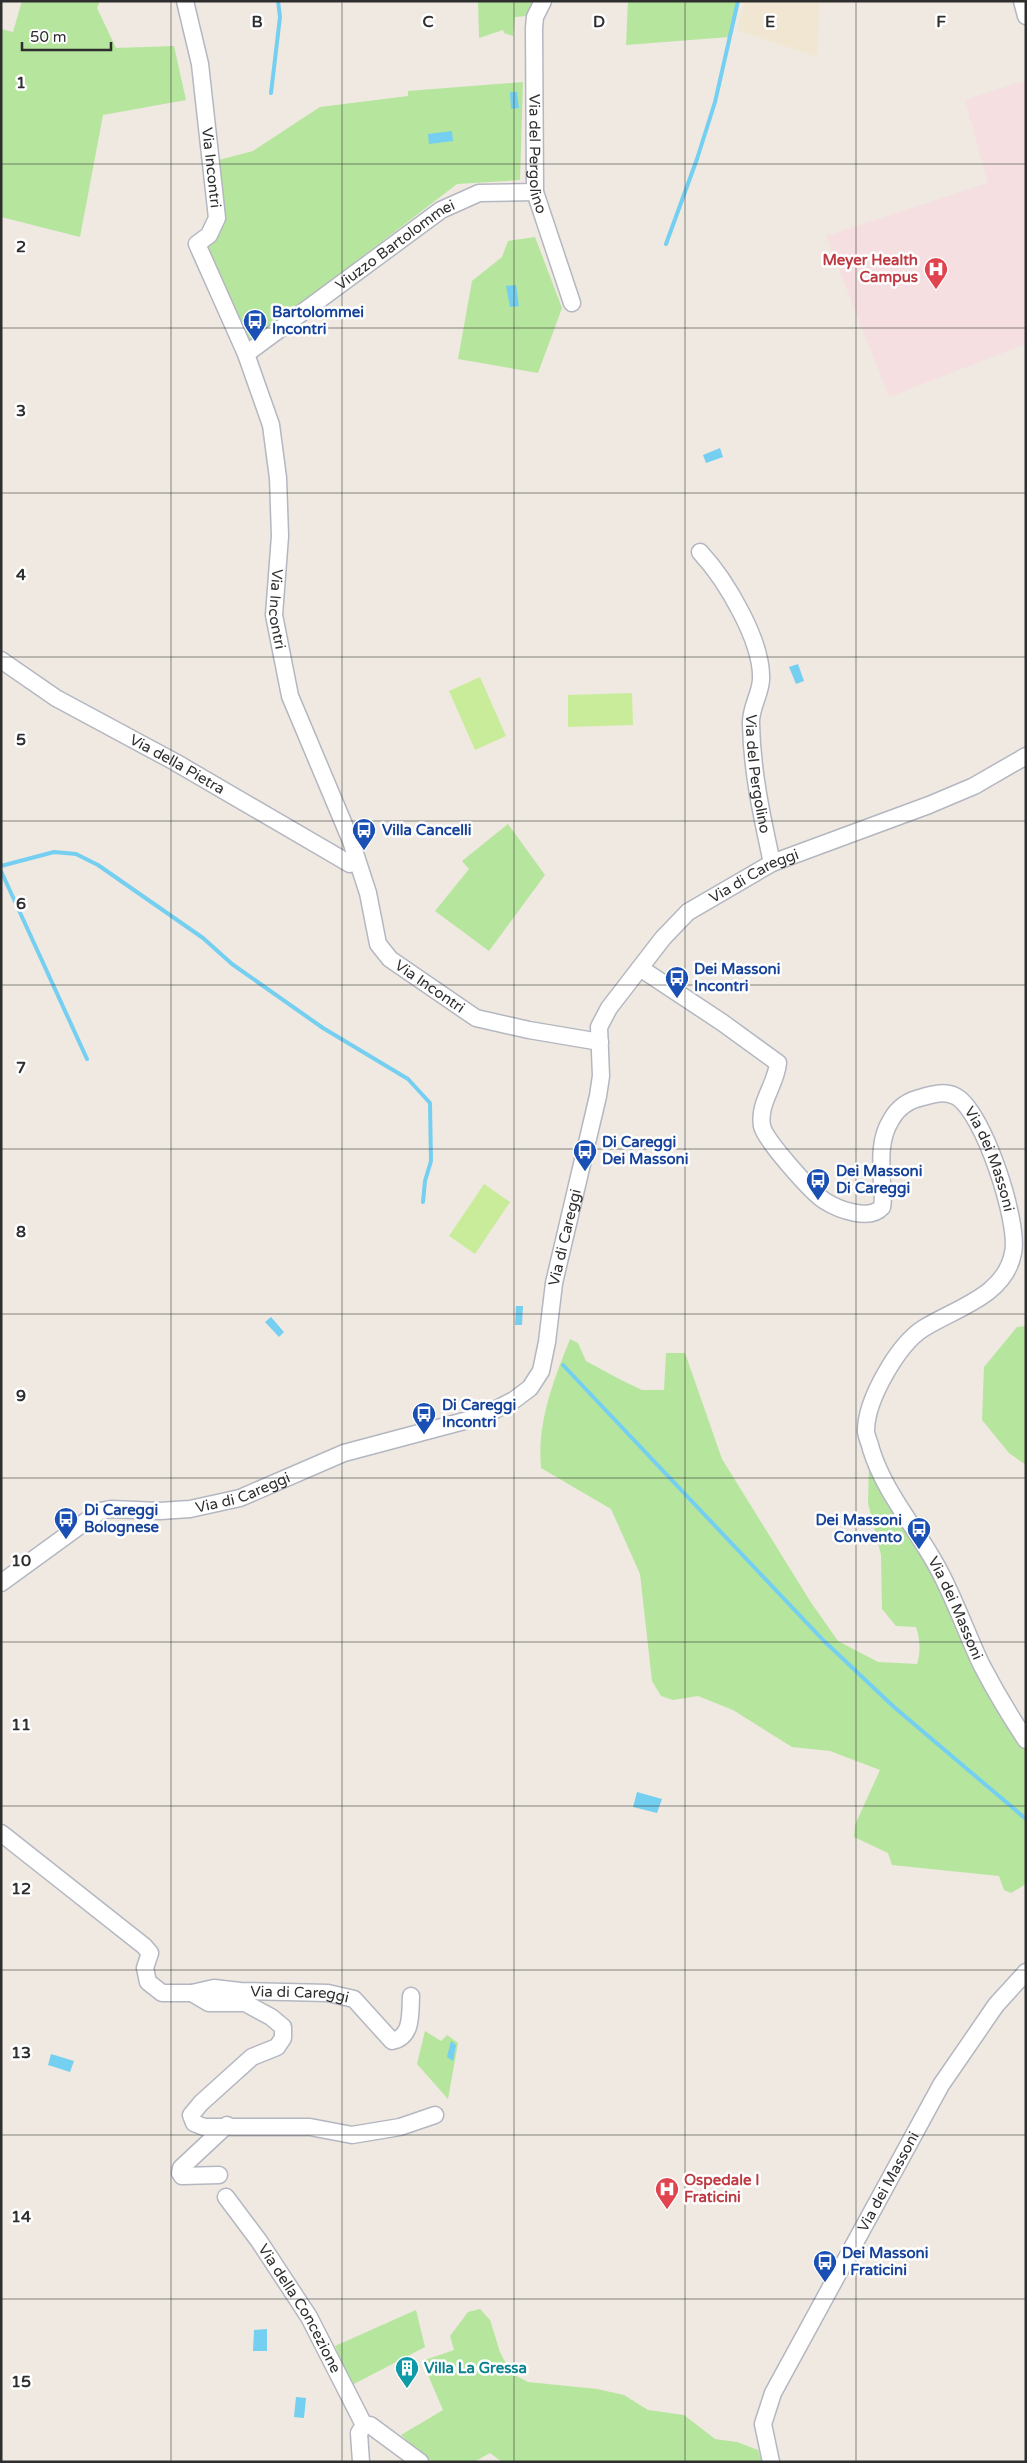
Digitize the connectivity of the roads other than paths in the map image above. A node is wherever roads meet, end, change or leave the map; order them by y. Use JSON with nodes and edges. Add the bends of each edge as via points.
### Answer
{"nodes":[{"id":1,"x":185,"y":1,"type":"edge"},
{"id":2,"x":543,"y":1,"type":"edge"},
{"id":3,"x":1022,"y":1,"type":"edge"},
{"id":4,"x":1026,"y":16,"type":"edge"},
{"id":5,"x":535,"y":192,"type":"junction"},
{"id":6,"x":572,"y":303,"type":"dead end"},
{"id":7,"x":246,"y":354,"type":"junction"},
{"id":8,"x":700,"y":552,"type":"dead end"},
{"id":9,"x":1,"y":660,"type":"edge"},
{"id":10,"x":1026,"y":756,"type":"edge"},
{"id":11,"x":356,"y":862,"type":"junction"},
{"id":12,"x":772,"y":863,"type":"junction"},
{"id":13,"x":640,"y":968,"type":"junction"},
{"id":14,"x":600,"y":1042,"type":"junction"},
{"id":15,"x":1,"y":1583,"type":"edge"},
{"id":16,"x":1026,"y":1740,"type":"edge"},
{"id":17,"x":1,"y":1833,"type":"edge"},
{"id":18,"x":1026,"y":1972,"type":"edge"},
{"id":19,"x":192,"y":1993,"type":"junction"},
{"id":20,"x":412,"y":1996,"type":"dead end"},
{"id":21,"x":435,"y":2115,"type":"dead end"},
{"id":22,"x":227,"y":2125,"type":"junction"},
{"id":23,"x":219,"y":2175,"type":"dead end"},
{"id":24,"x":226,"y":2197,"type":"dead end"},
{"id":25,"x":364,"y":2425,"type":"junction"},
{"id":26,"x":362,"y":2462,"type":"edge"},
{"id":27,"x":420,"y":2462,"type":"edge"},
{"id":28,"x":770,"y":2462,"type":"edge"}],
"edges":[{"from":1,"to":7,"type":"street","name":"Via Incontri","via":[[200,64],[216,218],[210,235],[197,244]]},
{"from":2,"to":5,"type":"street","name":"Via del Pergolino","via":[[534,28]]},
{"from":3,"to":4,"type":"street"},
{"from":5,"to":6,"type":"street","name":"Via del Pergolino"},
{"from":5,"to":7,"type":"street","name":"Viuzzo Bartolommei","via":[[479,193],[441,210]]},
{"from":7,"to":11,"type":"street","name":"Via Incontri","via":[[270,425],[278,478],[280,536],[274,615],[290,696],[351,841]]},
{"from":8,"to":12,"type":"street","name":"Via del Pergolino","via":[[711,563],[758,649],[761,682],[750,722],[756,789]]},
{"from":9,"to":11,"type":"street","name":"Via della Pietra","via":[[39,687],[350,864]]},
{"from":10,"to":12,"type":"street","name":"Via di Careggi","via":[[974,786]]},
{"from":11,"to":14,"type":"street","name":"Via Incontri","via":[[368,893],[378,944],[390,960],[476,1018]]},
{"from":12,"to":13,"type":"street","name":"Via di Careggi","via":[[688,912]]},
{"from":13,"to":14,"type":"street","name":"Via di Careggi","via":[[609,1008],[599,1027]]},
{"from":13,"to":16,"type":"street","name":"Via dei Massoni","via":[[723,1022],[778,1063],[761,1117],[762,1128],[786,1160],[827,1203],[868,1214],[882,1206],[885,1131],[902,1105],[943,1093],[957,1097],[976,1120],[1011,1216],[1014,1243],[1011,1262],[993,1288],[922,1329],[900,1352],[871,1405],[866,1432],[874,1460],[941,1574],[981,1665]]},
{"from":14,"to":15,"type":"street","name":"Via di Careggi","via":[[598,1096],[554,1283],[541,1371],[530,1388],[483,1416],[353,1450],[233,1500],[190,1509],[111,1508],[100,1511]]},
{"from":17,"to":19,"type":"street","name":"Via di Careggi","via":[[144,1946],[150,1953],[145,1968],[148,1982],[162,1993]]},
{"from":18,"to":28,"type":"street","name":"Via dei Massoni","via":[[996,2005],[941,2085],[773,2393],[763,2424]]},
{"from":19,"to":20,"type":"street","name":"Via di Careggi","via":[[214,1988],[328,1993],[354,1999],[392,2041],[400,2040],[408,2030]]},
{"from":19,"to":22,"type":"street","name":"Via di Careggi","via":[[209,2003],[245,2004],[283,2027],[283,2038],[277,2047],[252,2057],[191,2115],[194,2123],[204,2127]]},
{"from":21,"to":22,"type":"street","name":"Via di Careggi","via":[[400,2127],[352,2135],[310,2127]]},
{"from":22,"to":23,"type":"street","via":[[181,2168],[180,2173],[182,2176]]},
{"from":24,"to":25,"type":"street","name":"Via della Concezione","via":[[309,2317]]},
{"from":25,"to":26,"type":"street","via":[[359,2433]]},
{"from":25,"to":27,"type":"street"}]}
